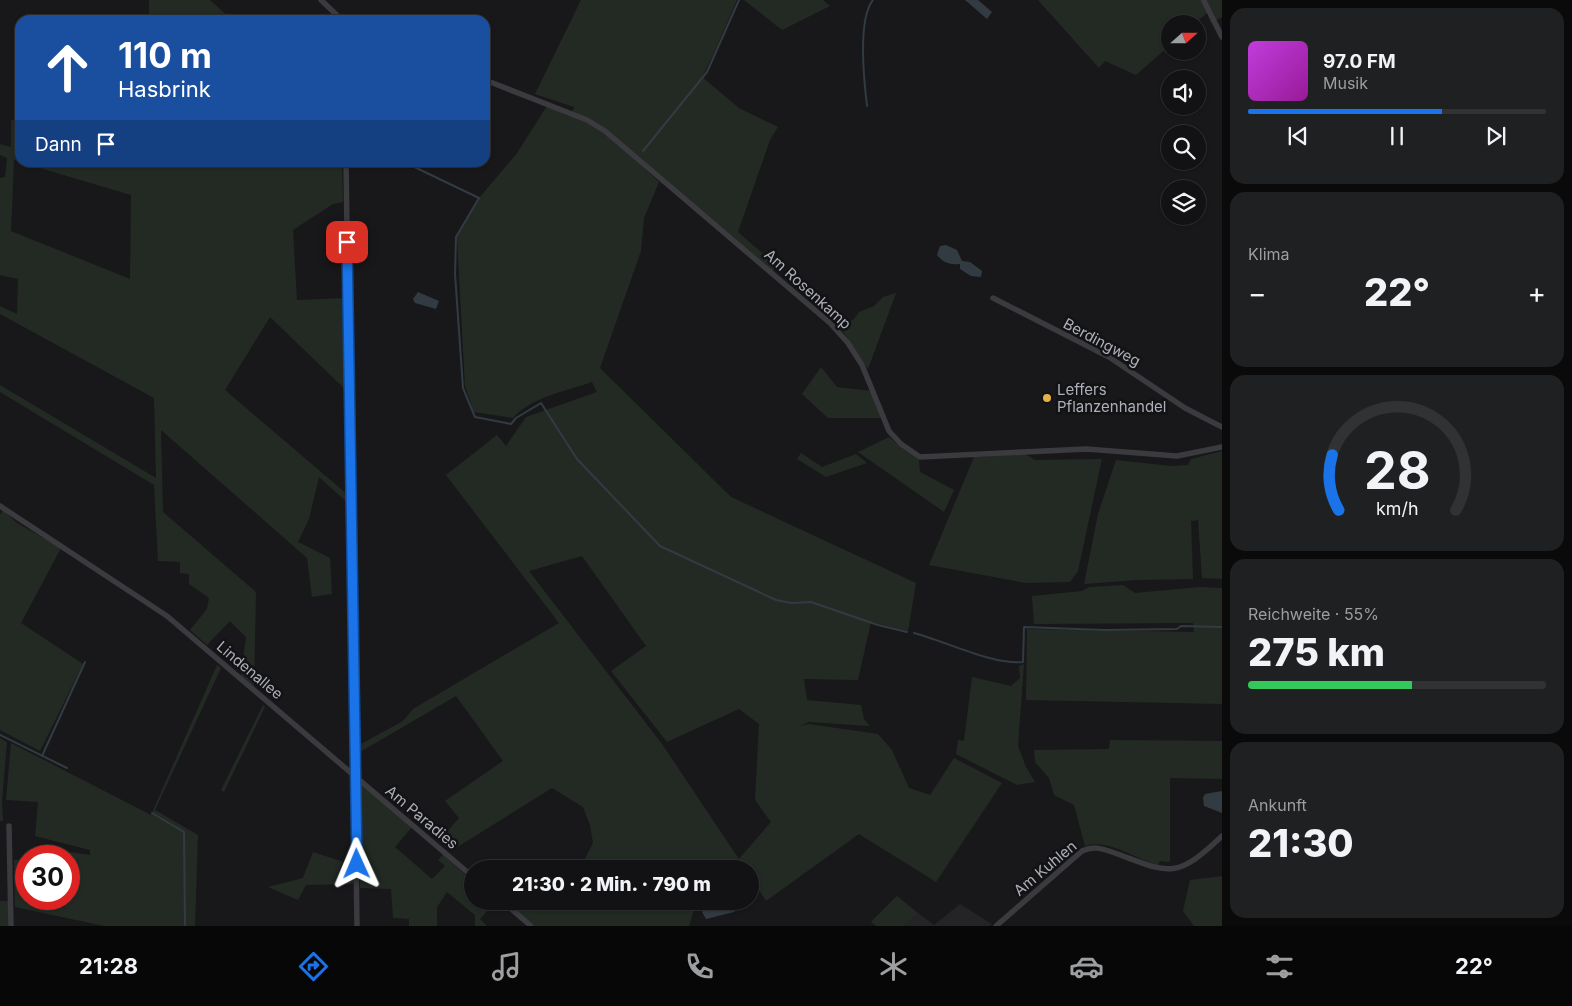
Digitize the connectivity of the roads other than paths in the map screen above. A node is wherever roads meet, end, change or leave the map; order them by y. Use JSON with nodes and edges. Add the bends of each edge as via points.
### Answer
{"nodes":[{"id":1,"x":321,"y":0,"type":"edge"},
{"id":2,"x":1204,"y":1,"type":"edge"},
{"id":3,"x":337,"y":15,"type":"edge"},
{"id":4,"x":1222,"y":37,"type":"edge"},
{"id":5,"x":490,"y":82,"type":"edge"},
{"id":6,"x":346,"y":167,"type":"edge"},
{"id":7,"x":993,"y":298,"type":"dead end"},
{"id":8,"x":1222,"y":427,"type":"edge"},
{"id":9,"x":1222,"y":446,"type":"edge"},
{"id":10,"x":0,"y":506,"type":"edge"},
{"id":11,"x":356,"y":776,"type":"junction"},
{"id":12,"x":9,"y":826,"type":"dead end"},
{"id":13,"x":1222,"y":836,"type":"edge"},
{"id":14,"x":464,"y":869,"type":"edge"},
{"id":15,"x":512,"y":910,"type":"edge"},
{"id":16,"x":12,"y":926,"type":"edge"},
{"id":17,"x":358,"y":926,"type":"edge"},
{"id":18,"x":530,"y":926,"type":"edge"},
{"id":19,"x":996,"y":926,"type":"edge"}],
"edges":[{"from":1,"to":3,"type":"street"},
{"from":2,"to":4,"type":"street"},
{"from":5,"to":9,"type":"street","name":"Am Rosenkamp","via":[[587,120],[605,131],[830,323],[862,365],[890,431],[913,454],[936,457],[1086,449],[1172,456]]},
{"from":6,"to":11,"type":"street"},
{"from":7,"to":8,"type":"street","name":"Berdingweg","via":[[1109,357],[1185,408]]},
{"from":10,"to":11,"type":"street","name":"Lindenallee","via":[[167,616]]},
{"from":11,"to":14,"type":"street","name":"Am Paradies"},
{"from":11,"to":17,"type":"street"},
{"from":12,"to":16,"type":"street"},
{"from":13,"to":19,"type":"street","name":"Am Kuhlen","via":[[1196,859],[1163,870],[1103,848],[1089,848]]},
{"from":15,"to":18,"type":"street"}]}
